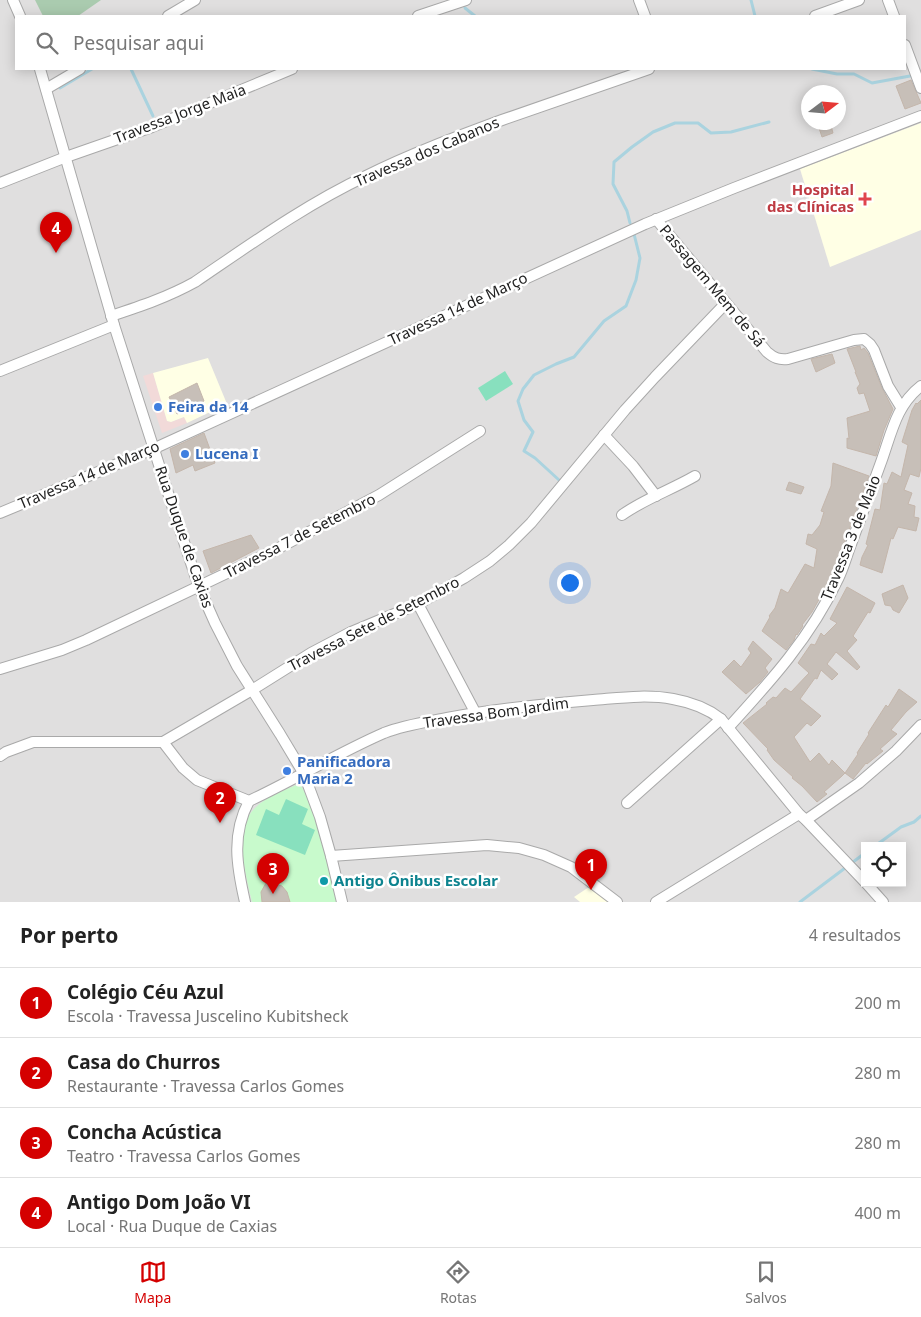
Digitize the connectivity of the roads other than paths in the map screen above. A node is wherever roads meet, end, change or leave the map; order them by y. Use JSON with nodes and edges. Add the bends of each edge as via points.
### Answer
{"nodes":[{"id":1,"x":13,"y":0,"type":"edge"},
{"id":2,"x":195,"y":0,"type":"edge"},
{"id":3,"x":466,"y":0,"type":"edge"},
{"id":4,"x":639,"y":0,"type":"edge"},
{"id":5,"x":859,"y":0,"type":"edge"},
{"id":6,"x":888,"y":0,"type":"edge"},
{"id":7,"x":450,"y":2,"type":"edge"},
{"id":8,"x":20,"y":15,"type":"edge"},
{"id":9,"x":170,"y":15,"type":"edge"},
{"id":10,"x":420,"y":15,"type":"edge"},
{"id":11,"x":645,"y":15,"type":"edge"},
{"id":12,"x":817,"y":15,"type":"edge"},
{"id":13,"x":894,"y":15,"type":"edge"},
{"id":14,"x":906,"y":48,"type":"edge"},
{"id":15,"x":40,"y":70,"type":"edge"},
{"id":16,"x":78,"y":70,"type":"edge"},
{"id":17,"x":290,"y":70,"type":"edge"},
{"id":18,"x":646,"y":70,"type":"edge"},
{"id":19,"x":921,"y":88,"type":"edge"},
{"id":20,"x":46,"y":89,"type":"junction"},
{"id":21,"x":921,"y":116,"type":"edge"},
{"id":22,"x":66,"y":157,"type":"junction"},
{"id":23,"x":0,"y":183,"type":"edge"},
{"id":24,"x":656,"y":219,"type":"junction"},
{"id":25,"x":726,"y":303,"type":"junction"},
{"id":26,"x":113,"y":320,"type":"junction"},
{"id":27,"x":0,"y":371,"type":"edge"},
{"id":28,"x":921,"y":386,"type":"edge"},
{"id":29,"x":901,"y":407,"type":"junction"},
{"id":30,"x":480,"y":431,"type":"dead end"},
{"id":31,"x":604,"y":435,"type":"junction"},
{"id":32,"x":153,"y":448,"type":"junction"},
{"id":33,"x":695,"y":476,"type":"dead end"},
{"id":34,"x":656,"y":496,"type":"junction"},
{"id":35,"x":0,"y":513,"type":"edge"},
{"id":36,"x":622,"y":515,"type":"dead end"},
{"id":37,"x":199,"y":587,"type":"junction"},
{"id":38,"x":418,"y":604,"type":"junction"},
{"id":39,"x":0,"y":669,"type":"edge"},
{"id":40,"x":252,"y":690,"type":"junction"},
{"id":41,"x":475,"y":712,"type":"junction"},
{"id":42,"x":721,"y":719,"type":"junction"},
{"id":43,"x":921,"y":726,"type":"edge"},
{"id":44,"x":728,"y":728,"type":"junction"},
{"id":45,"x":163,"y":742,"type":"junction"},
{"id":46,"x":0,"y":756,"type":"edge"},
{"id":47,"x":304,"y":774,"type":"junction"},
{"id":48,"x":249,"y":802,"type":"junction"},
{"id":49,"x":627,"y":803,"type":"dead end"},
{"id":50,"x":803,"y":817,"type":"junction"},
{"id":51,"x":331,"y":856,"type":"junction"},
{"id":52,"x":861,"y":879,"type":"edge"},
{"id":53,"x":869,"y":887,"type":"edge"},
{"id":54,"x":246,"y":902,"type":"edge"},
{"id":55,"x":342,"y":902,"type":"edge"},
{"id":56,"x":617,"y":902,"type":"edge"},
{"id":57,"x":656,"y":902,"type":"edge"},
{"id":58,"x":884,"y":902,"type":"edge"}],
"edges":[{"from":1,"to":8,"type":"street"},
{"from":2,"to":9,"type":"street"},
{"from":3,"to":7,"type":"street"},
{"from":4,"to":11,"type":"street"},
{"from":5,"to":12,"type":"street"},
{"from":6,"to":13,"type":"street"},
{"from":7,"to":10,"type":"street"},
{"from":14,"to":19,"type":"street"},
{"from":15,"to":20,"type":"street","name":"Rua Duque de Caxias"},
{"from":16,"to":20,"type":"street"},
{"from":17,"to":22,"type":"street","name":"Travessa Jorge Maia","via":[[152,127]]},
{"from":18,"to":26,"type":"street","name":"Travessa dos Cabanos","via":[[469,132],[384,167],[306,208],[195,282]]},
{"from":20,"to":22,"type":"street","name":"Rua Duque de Caxias"},
{"from":21,"to":24,"type":"street","name":"Travessa 14 de Março"},
{"from":22,"to":23,"type":"street","name":"Travessa Jorge Maia"},
{"from":22,"to":26,"type":"street","name":"Rua Duque de Caxias"},
{"from":24,"to":25,"type":"street","name":"Passagem Mem de Sá"},
{"from":24,"to":32,"type":"street","name":"Travessa 14 de Março"},
{"from":25,"to":29,"type":"street","name":"Passagem Mem de Sá","via":[[767,352],[780,360],[854,340],[868,341]]},
{"from":25,"to":31,"type":"street","name":"Travessa Sete de Setembro"},
{"from":26,"to":27,"type":"street","name":"Travessa dos Cabanos"},
{"from":26,"to":32,"type":"street","name":"Rua Duque de Caxias"},
{"from":28,"to":29,"type":"street","name":"Travessa 3 de Maio"},
{"from":29,"to":44,"type":"street","name":"Travessa 3 de Maio","via":[[838,578],[820,614],[773,678]]},
{"from":30,"to":37,"type":"street","name":"Travessa 7 de Setembro","via":[[379,495]]},
{"from":31,"to":34,"type":"street"},
{"from":31,"to":38,"type":"street","name":"Travessa Sete de Setembro","via":[[509,545],[471,574]]},
{"from":32,"to":35,"type":"street","name":"Travessa 14 de Março"},
{"from":32,"to":37,"type":"street","name":"Rua Duque de Caxias"},
{"from":33,"to":34,"type":"street"},
{"from":34,"to":36,"type":"street"},
{"from":37,"to":39,"type":"street","name":"Travessa 7 de Setembro","via":[[86,640]]},
{"from":37,"to":40,"type":"street","name":"Rua Duque de Caxias","via":[[221,636]]},
{"from":38,"to":40,"type":"street","name":"Travessa Sete de Setembro","via":[[331,642]]},
{"from":38,"to":41,"type":"street"},
{"from":40,"to":45,"type":"street","name":"Travessa Sete de Setembro"},
{"from":40,"to":47,"type":"street","name":"Rua Duque de Caxias"},
{"from":41,"to":42,"type":"street","name":"Travessa Bom Jardim","via":[[649,696],[690,703],[711,711]]},
{"from":41,"to":47,"type":"street","name":"Travessa Bom Jardim","via":[[385,733]]},
{"from":42,"to":44,"type":"street","name":"Travessa Bom Jardim"},
{"from":42,"to":49,"type":"street"},
{"from":43,"to":50,"type":"street","via":[[860,783]]},
{"from":44,"to":50,"type":"street","name":"Travessa Bom Jardim"},
{"from":45,"to":46,"type":"street","via":[[33,742]]},
{"from":45,"to":48,"type":"street","via":[[197,780]]},
{"from":47,"to":48,"type":"street","name":"Travessa Bom Jardim"},
{"from":47,"to":51,"type":"street","name":"Rua Duque de Caxias"},
{"from":48,"to":54,"type":"street","via":[[243,812],[236,848]]},
{"from":50,"to":52,"type":"street","name":"Travessa Bom Jardim"},
{"from":50,"to":57,"type":"street"},
{"from":51,"to":55,"type":"street","name":"Rua Duque de Caxias"},
{"from":51,"to":56,"type":"street","via":[[488,845],[519,848],[571,867]]},
{"from":53,"to":58,"type":"street","name":"Travessa Bom Jardim"}]}
